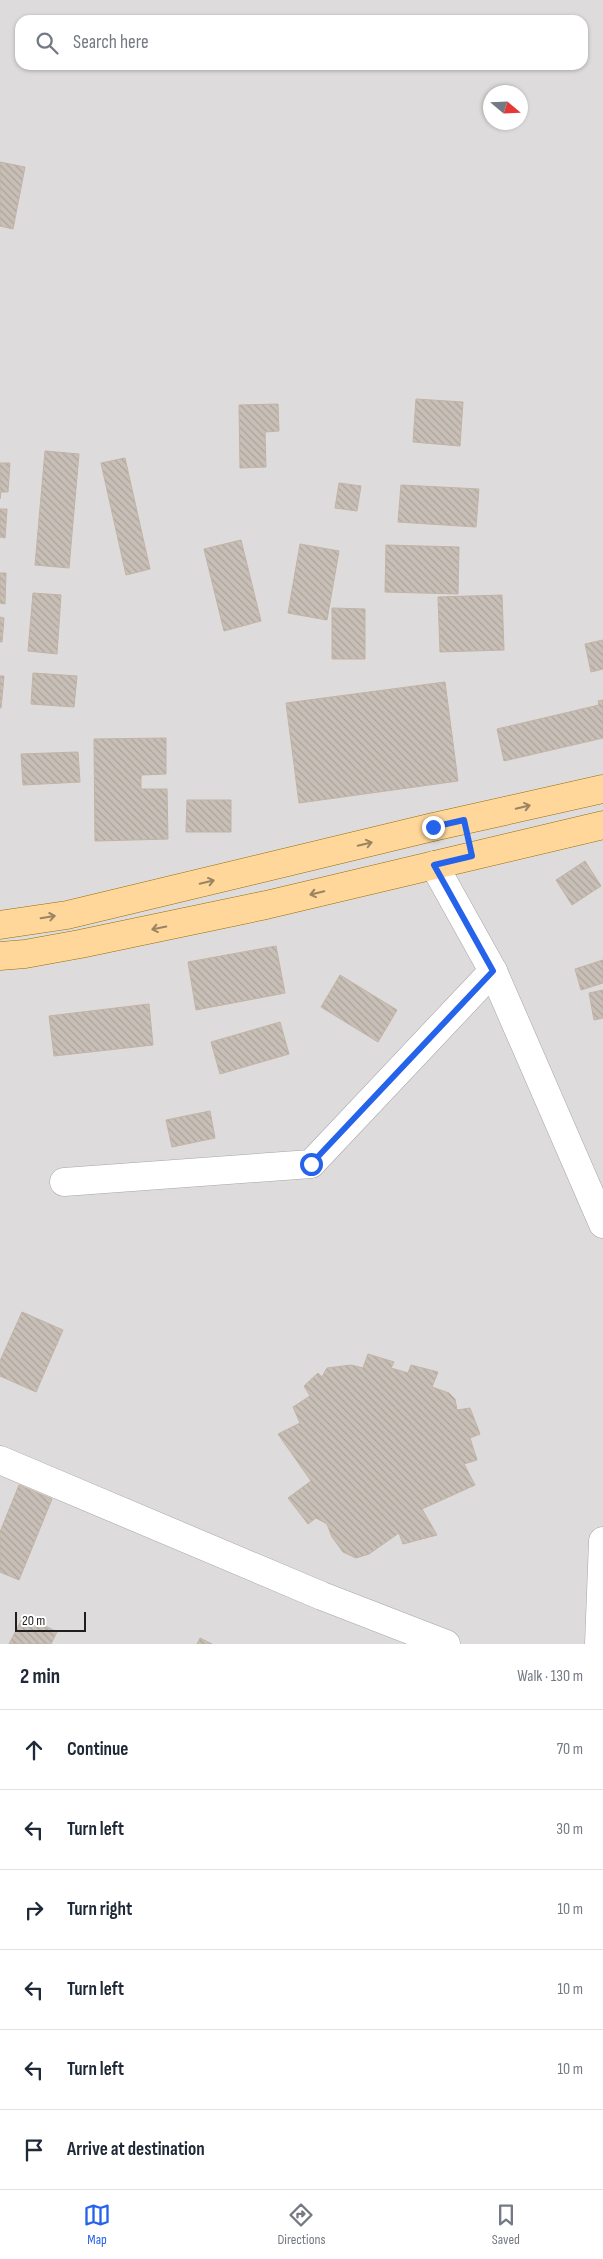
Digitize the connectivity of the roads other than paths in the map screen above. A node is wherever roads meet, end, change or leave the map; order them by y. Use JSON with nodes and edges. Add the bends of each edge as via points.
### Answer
{"nodes":[{"id":1,"x":603,"y":789,"type":"edge"},
{"id":2,"x":464,"y":820,"type":"junction"},
{"id":3,"x":603,"y":824,"type":"edge"},
{"id":4,"x":472,"y":856,"type":"junction"},
{"id":5,"x":434,"y":865,"type":"junction"},
{"id":6,"x":0,"y":925,"type":"edge"},
{"id":7,"x":0,"y":956,"type":"edge"},
{"id":8,"x":493,"y":971,"type":"junction"},
{"id":9,"x":64,"y":1182,"type":"dead end"},
{"id":10,"x":603,"y":1224,"type":"edge"},
{"id":11,"x":0,"y":1460,"type":"edge"},
{"id":12,"x":603,"y":1541,"type":"edge"},
{"id":13,"x":446,"y":1644,"type":"edge"},
{"id":14,"x":599,"y":1644,"type":"edge"}],
"edges":[{"from":2,"to":1,"type":"main road","one_way":true},
{"from":2,"to":4,"type":"main road"},
{"from":6,"to":2,"type":"main road","one_way":true,"via":[[67,915]]},
{"from":3,"to":4,"type":"main road"},
{"from":4,"to":5,"type":"main road"},
{"from":5,"to":7,"type":"main road","one_way":true,"via":[[238,911],[71,946]]},
{"from":5,"to":8,"type":"street"},
{"from":8,"to":9,"type":"street","via":[[311,1164]]},
{"from":8,"to":10,"type":"street"},
{"from":11,"to":13,"type":"street","via":[[322,1596]]},
{"from":12,"to":14,"type":"street"}]}
